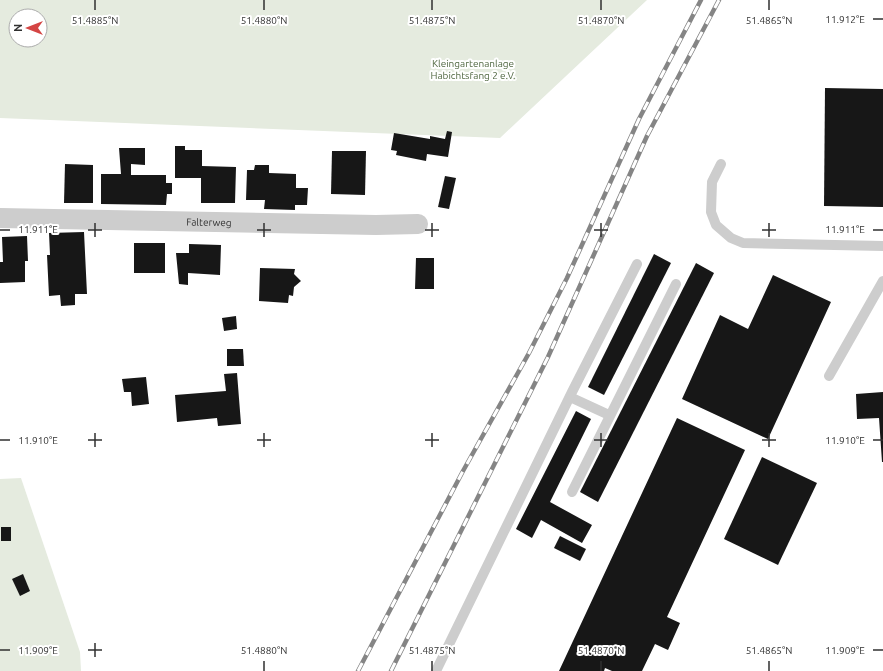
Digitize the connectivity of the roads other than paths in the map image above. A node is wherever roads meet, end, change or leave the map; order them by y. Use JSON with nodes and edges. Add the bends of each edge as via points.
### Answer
{"nodes":[{"id":1,"x":720,"y":164,"type":"dead end"},
{"id":2,"x":0,"y":218,"type":"edge"},
{"id":3,"x":418,"y":224,"type":"dead end"},
{"id":4,"x":883,"y":246,"type":"edge"},
{"id":5,"x":637,"y":264,"type":"dead end"},
{"id":6,"x":883,"y":281,"type":"edge"},
{"id":7,"x":676,"y":284,"type":"dead end"},
{"id":8,"x":829,"y":376,"type":"dead end"},
{"id":9,"x":570,"y":396,"type":"junction"},
{"id":10,"x":609,"y":415,"type":"junction"},
{"id":11,"x":572,"y":492,"type":"dead end"},
{"id":12,"x":436,"y":671,"type":"edge"}],
"edges":[{"from":1,"to":4,"type":"lane","via":[[712,182],[711,212],[716,225],[731,238],[743,243]]},
{"from":2,"to":3,"type":"street","name":"Falterweg"},
{"from":5,"to":9,"type":"lane"},
{"from":6,"to":8,"type":"lane"},
{"from":7,"to":10,"type":"lane"},
{"from":9,"to":10,"type":"lane"},
{"from":9,"to":12,"type":"lane"},
{"from":10,"to":11,"type":"lane"}]}
